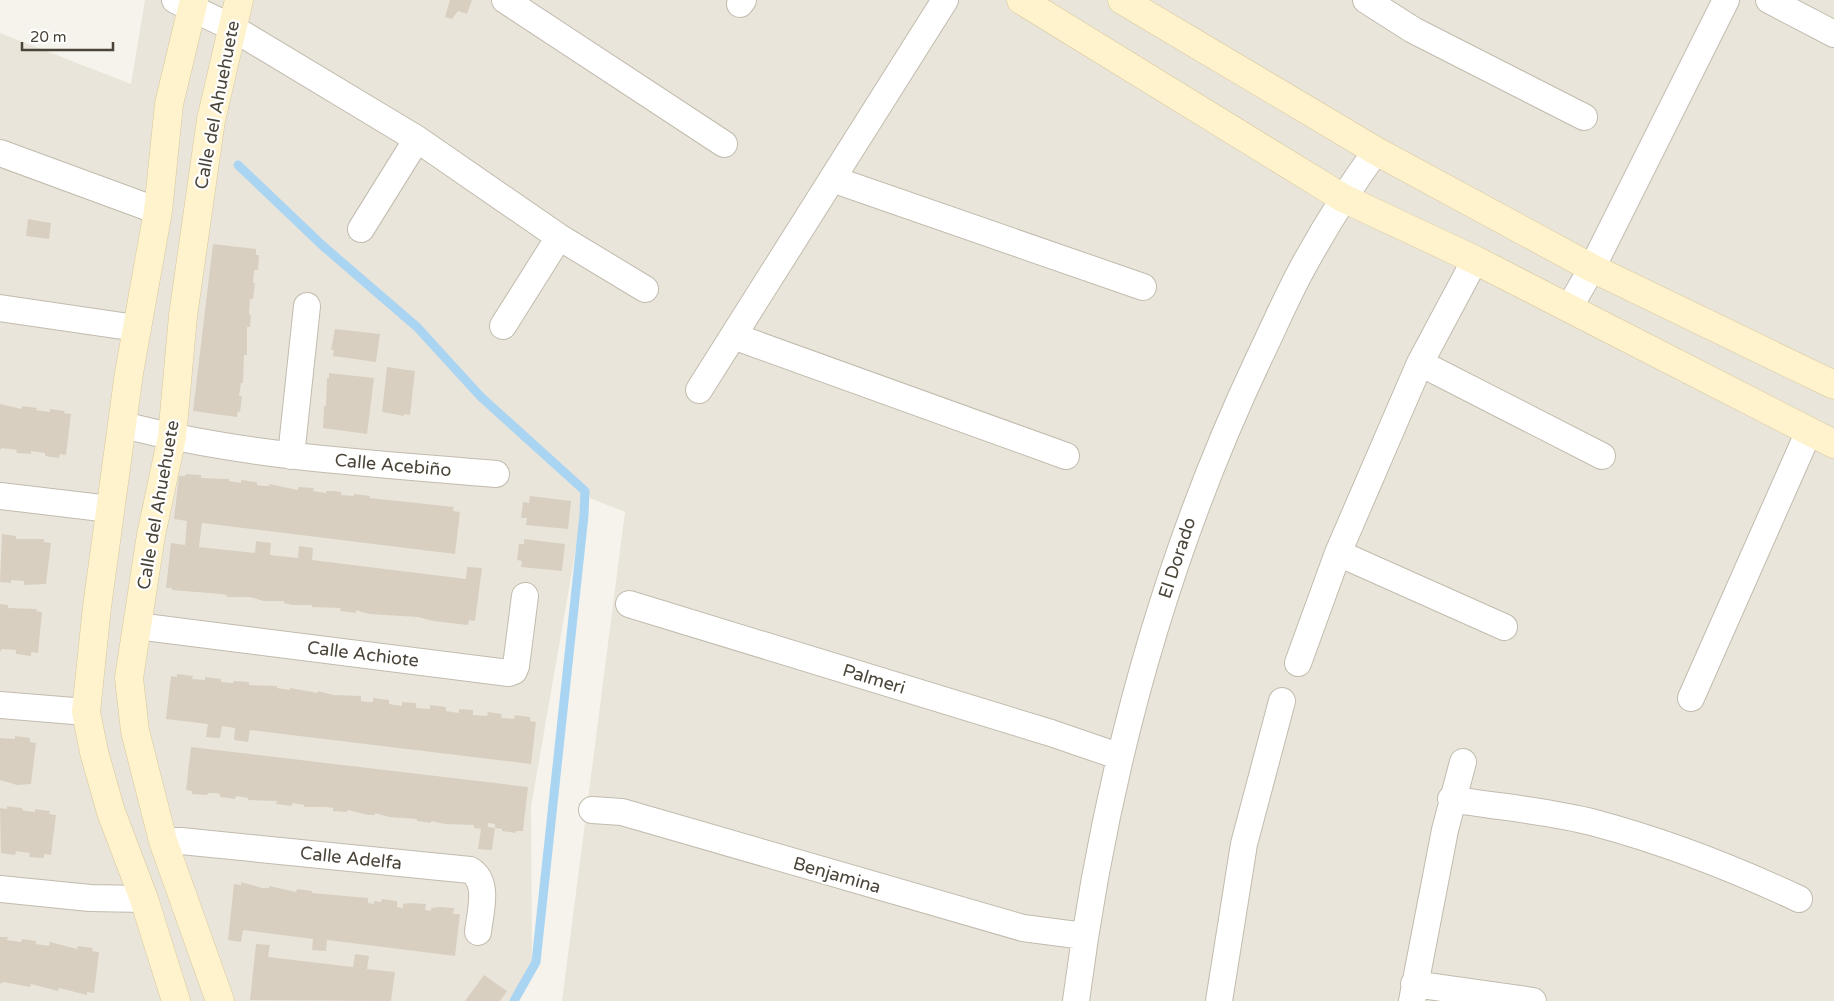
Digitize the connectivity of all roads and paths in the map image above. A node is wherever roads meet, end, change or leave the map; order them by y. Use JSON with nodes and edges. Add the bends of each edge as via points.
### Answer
{"nodes":[{"id":1,"x":239,"y":0,"type":"edge"},
{"id":2,"x":505,"y":0,"type":"edge"},
{"id":3,"x":945,"y":0,"type":"edge"},
{"id":4,"x":1022,"y":0,"type":"edge"},
{"id":5,"x":1122,"y":0,"type":"edge"},
{"id":6,"x":1366,"y":0,"type":"edge"},
{"id":7,"x":1726,"y":0,"type":"edge"},
{"id":8,"x":1769,"y":0,"type":"edge"},
{"id":9,"x":187,"y":3,"type":"edge"},
{"id":10,"x":231,"y":27,"type":"junction"},
{"id":11,"x":1834,"y":34,"type":"edge"},
{"id":12,"x":1584,"y":117,"type":"dead end"},
{"id":13,"x":416,"y":139,"type":"junction"},
{"id":14,"x":724,"y":144,"type":"dead end"},
{"id":15,"x":1376,"y":151,"type":"junction"},
{"id":16,"x":0,"y":153,"type":"edge"},
{"id":17,"x":832,"y":179,"type":"junction"},
{"id":18,"x":1343,"y":198,"type":"junction"},
{"id":19,"x":158,"y":211,"type":"junction"},
{"id":20,"x":361,"y":229,"type":"dead end"},
{"id":21,"x":559,"y":237,"type":"junction"},
{"id":22,"x":1475,"y":260,"type":"junction"},
{"id":23,"x":1592,"y":268,"type":"junction"},
{"id":24,"x":1143,"y":287,"type":"dead end"},
{"id":25,"x":645,"y":289,"type":"dead end"},
{"id":26,"x":307,"y":306,"type":"dead end"},
{"id":27,"x":0,"y":308,"type":"edge"},
{"id":28,"x":1569,"y":308,"type":"junction"},
{"id":29,"x":503,"y":326,"type":"dead end"},
{"id":30,"x":136,"y":328,"type":"junction"},
{"id":31,"x":733,"y":336,"type":"junction"},
{"id":32,"x":1420,"y":363,"type":"junction"},
{"id":33,"x":1834,"y":385,"type":"edge"},
{"id":34,"x":699,"y":390,"type":"dead end"},
{"id":35,"x":124,"y":425,"type":"junction"},
{"id":36,"x":1809,"y":431,"type":"junction"},
{"id":37,"x":172,"y":438,"type":"junction"},
{"id":38,"x":1834,"y":444,"type":"edge"},
{"id":39,"x":290,"y":456,"type":"junction"},
{"id":40,"x":1066,"y":456,"type":"dead end"},
{"id":41,"x":1602,"y":456,"type":"dead end"},
{"id":42,"x":496,"y":474,"type":"dead end"},
{"id":43,"x":0,"y":496,"type":"edge"},
{"id":44,"x":110,"y":509,"type":"junction"},
{"id":45,"x":1338,"y":553,"type":"junction"},
{"id":46,"x":525,"y":596,"type":"dead end"},
{"id":47,"x":629,"y":604,"type":"dead end"},
{"id":48,"x":137,"y":626,"type":"junction"},
{"id":49,"x":1504,"y":627,"type":"dead end"},
{"id":50,"x":1298,"y":663,"type":"dead end"},
{"id":51,"x":1691,"y":698,"type":"dead end"},
{"id":52,"x":1282,"y":700,"type":"dead end"},
{"id":53,"x":0,"y":705,"type":"edge"},
{"id":54,"x":86,"y":712,"type":"junction"},
{"id":55,"x":1118,"y":756,"type":"junction"},
{"id":56,"x":1463,"y":762,"type":"dead end"},
{"id":57,"x":1451,"y":799,"type":"junction"},
{"id":58,"x":592,"y":810,"type":"dead end"},
{"id":59,"x":163,"y":841,"type":"junction"},
{"id":60,"x":0,"y":889,"type":"edge"},
{"id":61,"x":144,"y":899,"type":"junction"},
{"id":62,"x":1799,"y":899,"type":"dead end"},
{"id":63,"x":478,"y":932,"type":"dead end"},
{"id":64,"x":1084,"y":936,"type":"junction"},
{"id":65,"x":1413,"y":993,"type":"edge"},
{"id":66,"x":176,"y":1001,"type":"edge"},
{"id":67,"x":220,"y":1001,"type":"edge"},
{"id":68,"x":1076,"y":1001,"type":"edge"},
{"id":69,"x":1219,"y":1001,"type":"edge"},
{"id":70,"x":1533,"y":1001,"type":"edge"}],
"edges":[{"from":1,"to":10,"type":"street","name":"Calle del Ahuehuete"},
{"from":2,"to":14,"type":"street"},
{"from":3,"to":17,"type":"street"},
{"from":4,"to":18,"type":"street"},
{"from":5,"to":15,"type":"street"},
{"from":6,"to":12,"type":"street","via":[[1413,30]]},
{"from":7,"to":23,"type":"street"},
{"from":8,"to":11,"type":"street"},
{"from":9,"to":10,"type":"street"},
{"from":9,"to":19,"type":"street","via":[[169,104]]},
{"from":10,"to":13,"type":"street"},
{"from":10,"to":37,"type":"street","name":"Calle del Ahuehuete","via":[[211,120],[196,220]]},
{"from":13,"to":20,"type":"street"},
{"from":13,"to":21,"type":"street"},
{"from":15,"to":18,"type":"street","name":"El Dorado"},
{"from":15,"to":23,"type":"street"},
{"from":16,"to":19,"type":"street"},
{"from":17,"to":24,"type":"street"},
{"from":17,"to":31,"type":"street"},
{"from":18,"to":22,"type":"street"},
{"from":18,"to":55,"type":"street","name":"El Dorado","via":[[1302,269],[1235,408],[1192,513],[1151,639]]},
{"from":19,"to":30,"type":"street"},
{"from":21,"to":25,"type":"street"},
{"from":21,"to":29,"type":"street"},
{"from":22,"to":28,"type":"street"},
{"from":22,"to":32,"type":"street"},
{"from":23,"to":28,"type":"street"},
{"from":23,"to":33,"type":"street"},
{"from":26,"to":39,"type":"street"},
{"from":27,"to":30,"type":"street"},
{"from":28,"to":36,"type":"street"},
{"from":30,"to":35,"type":"street"},
{"from":31,"to":34,"type":"street"},
{"from":31,"to":40,"type":"street"},
{"from":32,"to":41,"type":"street"},
{"from":32,"to":45,"type":"street"},
{"from":35,"to":37,"type":"street","name":"Calle Acebiño"},
{"from":35,"to":44,"type":"street"},
{"from":36,"to":38,"type":"street"},
{"from":36,"to":51,"type":"street"},
{"from":37,"to":39,"type":"street","name":"Calle Acebiño"},
{"from":37,"to":48,"type":"street","name":"Calle del Ahuehuete","via":[[151,535]]},
{"from":39,"to":42,"type":"street","name":"Calle Acebiño"},
{"from":43,"to":44,"type":"street"},
{"from":44,"to":54,"type":"street"},
{"from":45,"to":49,"type":"street"},
{"from":45,"to":50,"type":"street"},
{"from":46,"to":48,"type":"street","name":"Calle Achiote","via":[[516,666],[509,673]]},
{"from":47,"to":55,"type":"street","name":"Palmeri"},
{"from":48,"to":59,"type":"street","name":"Calle del Ahuehuete","via":[[129,678],[134,722]]},
{"from":52,"to":69,"type":"street","via":[[1244,844]]},
{"from":53,"to":54,"type":"street"},
{"from":54,"to":61,"type":"street","via":[[112,812]]},
{"from":55,"to":64,"type":"street","name":"El Dorado"},
{"from":56,"to":57,"type":"street"},
{"from":57,"to":62,"type":"street","via":[[1593,822],[1675,847],[1739,871]]},
{"from":57,"to":65,"type":"street"},
{"from":58,"to":64,"type":"street","name":"Benjamina","via":[[622,812],[1023,928]]},
{"from":59,"to":63,"type":"street","name":"Calle Adelfa","via":[[181,840],[470,870],[478,875],[483,886]]},
{"from":59,"to":67,"type":"street","name":"Calle del Ahuehuete"},
{"from":60,"to":61,"type":"street","via":[[90,898]]},
{"from":61,"to":66,"type":"street"},
{"from":64,"to":68,"type":"street","name":"El Dorado"},
{"from":65,"to":70,"type":"street"}]}
